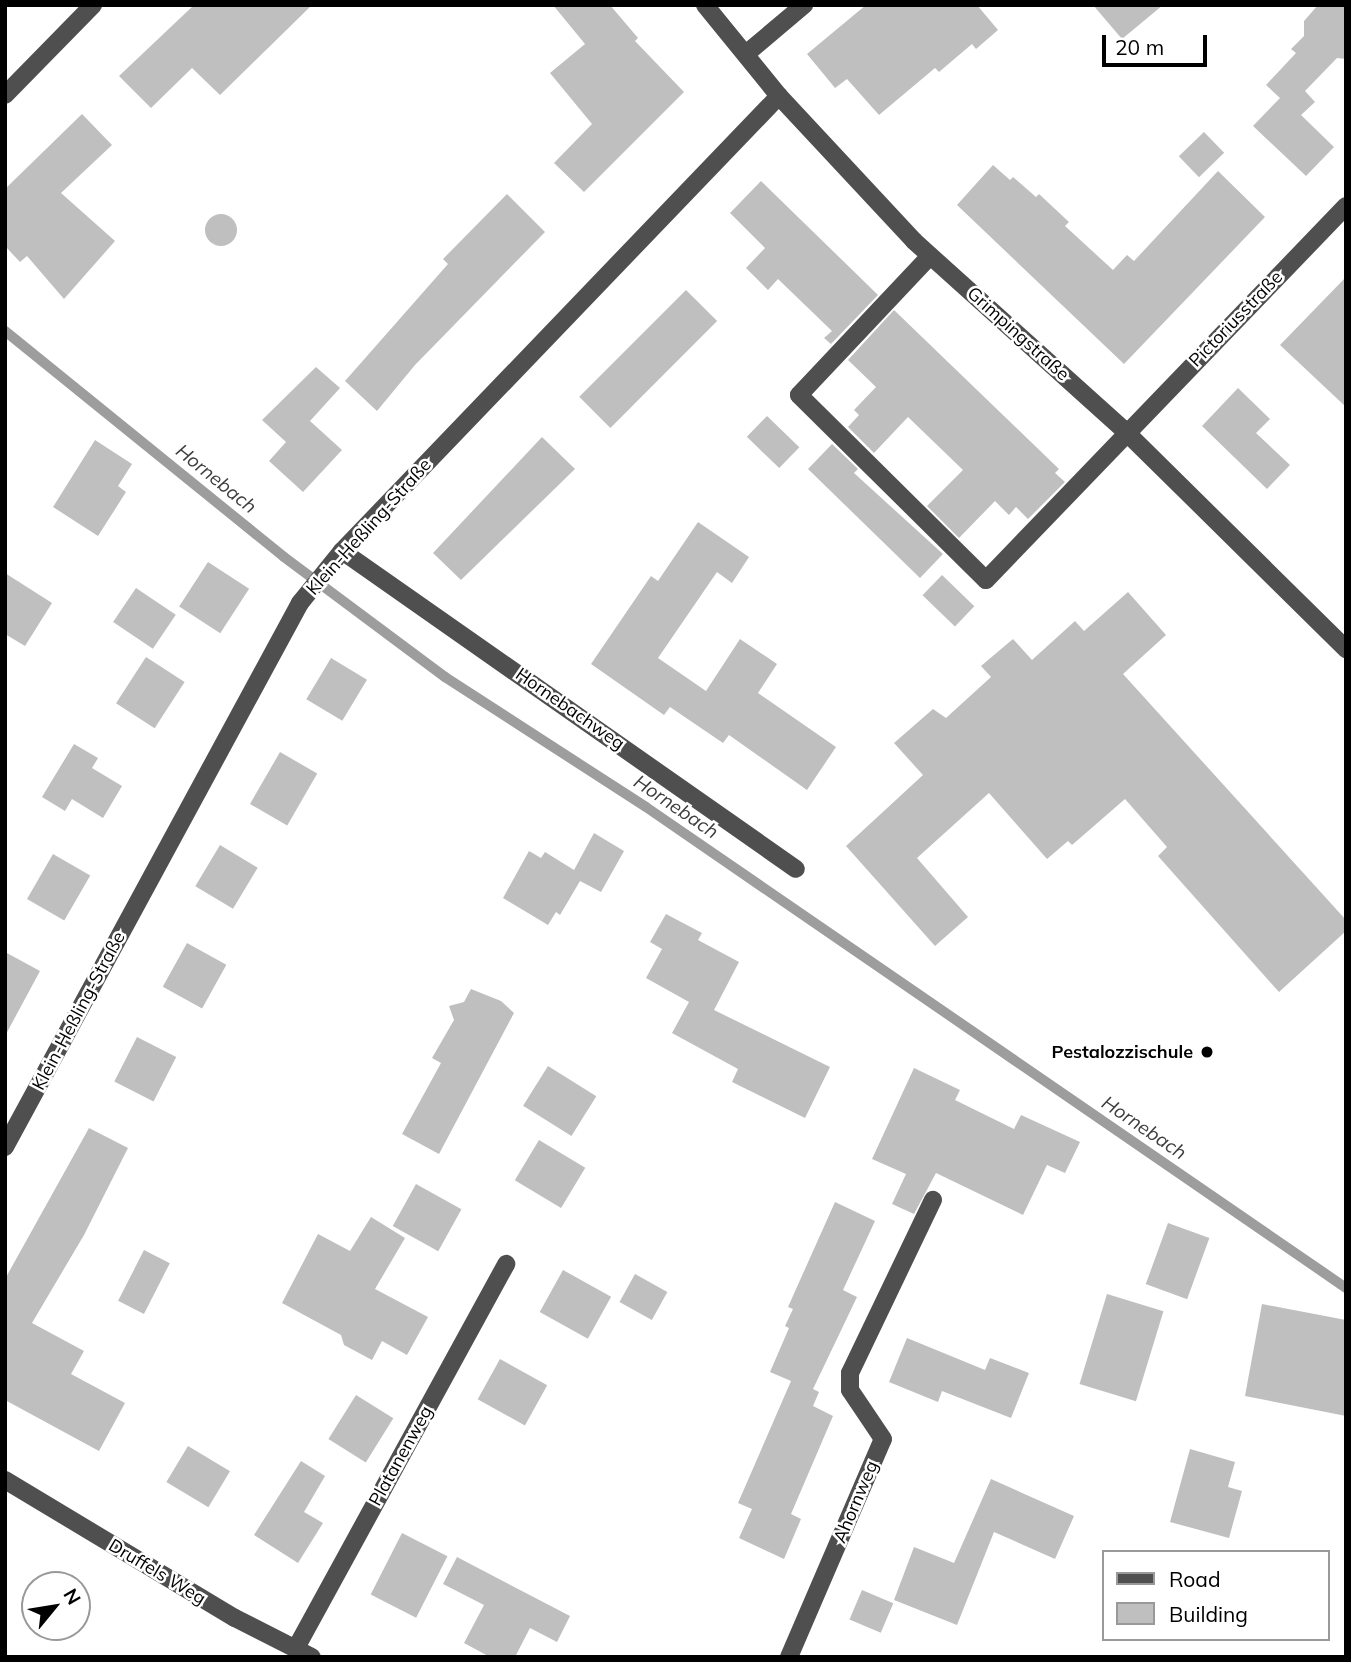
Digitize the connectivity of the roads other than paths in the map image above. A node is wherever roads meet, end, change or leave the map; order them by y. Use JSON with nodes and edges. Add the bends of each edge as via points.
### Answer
{"nodes":[{"id":1,"x":93,"y":5,"type":"edge"},
{"id":2,"x":705,"y":5,"type":"edge"},
{"id":3,"x":804,"y":5,"type":"edge"},
{"id":4,"x":747,"y":53,"type":"junction"},
{"id":5,"x":5,"y":95,"type":"edge"},
{"id":6,"x":779,"y":96,"type":"junction"},
{"id":7,"x":1346,"y":206,"type":"edge"},
{"id":8,"x":930,"y":256,"type":"junction"},
{"id":9,"x":1127,"y":433,"type":"junction"},
{"id":10,"x":342,"y":551,"type":"junction"},
{"id":11,"x":1346,"y":649,"type":"edge"},
{"id":12,"x":796,"y":869,"type":"dead end"},
{"id":13,"x":5,"y":1147,"type":"edge"},
{"id":14,"x":933,"y":1200,"type":"dead end"},
{"id":15,"x":506,"y":1264,"type":"dead end"},
{"id":16,"x":5,"y":1480,"type":"edge"},
{"id":17,"x":296,"y":1648,"type":"junction"},
{"id":18,"x":312,"y":1657,"type":"edge"},
{"id":19,"x":789,"y":1657,"type":"edge"}],
"edges":[{"from":1,"to":5,"type":"street"},
{"from":2,"to":4,"type":"street","name":"Grimpingstraße"},
{"from":3,"to":4,"type":"street"},
{"from":4,"to":6,"type":"street","name":"Grimpingstraße"},
{"from":6,"to":8,"type":"street","name":"Grimpingstraße"},
{"from":6,"to":10,"type":"street","name":"Klein-Heßling-Straße"},
{"from":7,"to":9,"type":"street","name":"Pictoriusstraße"},
{"from":8,"to":9,"type":"street","name":"Grimpingstraße"},
{"from":8,"to":9,"type":"street","name":"Pictoriusstraße","via":[[799,395],[986,580]]},
{"from":9,"to":11,"type":"street","name":"Grimpingstraße"},
{"from":10,"to":12,"type":"street","name":"Hornebachweg"},
{"from":10,"to":13,"type":"street","name":"Klein-Heßling-Straße","via":[[300,603]]},
{"from":14,"to":19,"type":"street","name":"Ahornweg","via":[[850,1373],[850,1390],[883,1439]]},
{"from":15,"to":17,"type":"street","name":"Platanenweg"},
{"from":16,"to":17,"type":"street","name":"Druffels Weg","via":[[235,1618]]},
{"from":17,"to":18,"type":"street","name":"Druffels Weg"}]}
